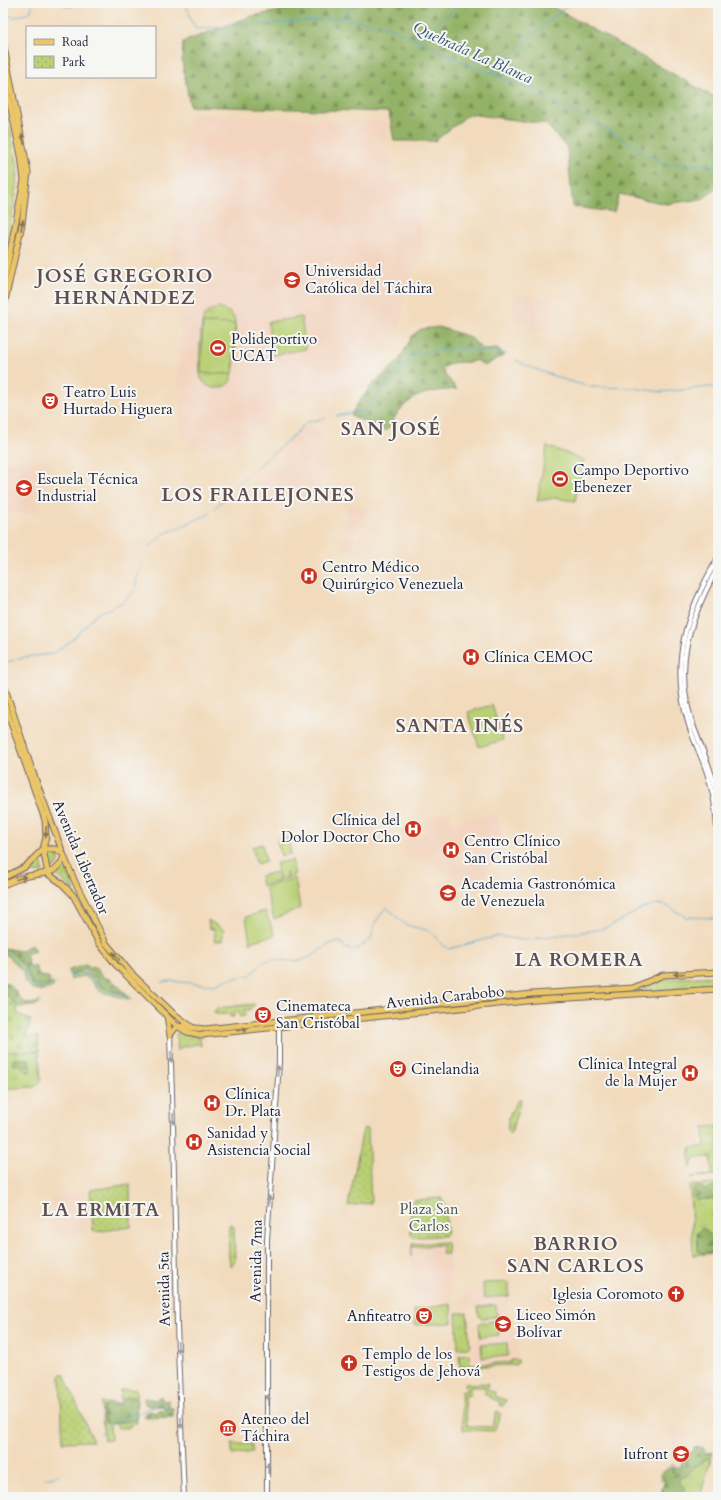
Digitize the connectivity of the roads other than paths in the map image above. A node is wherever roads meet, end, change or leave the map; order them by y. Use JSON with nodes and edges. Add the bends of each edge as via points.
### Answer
{"nodes":[{"id":1,"x":3,"y":42,"type":"edge"},
{"id":2,"x":3,"y":72,"type":"edge"},
{"id":3,"x":3,"y":287,"type":"edge"},
{"id":4,"x":3,"y":310,"type":"edge"},
{"id":5,"x":718,"y":558,"type":"edge"},
{"id":6,"x":718,"y":567,"type":"edge"},
{"id":7,"x":3,"y":682,"type":"edge"},
{"id":8,"x":3,"y":700,"type":"edge"},
{"id":9,"x":718,"y":798,"type":"edge"},
{"id":10,"x":718,"y":848,"type":"edge"},
{"id":11,"x":43,"y":849,"type":"junction"},
{"id":12,"x":64,"y":856,"type":"junction"},
{"id":13,"x":48,"y":874,"type":"junction"},
{"id":14,"x":3,"y":878,"type":"edge"},
{"id":15,"x":3,"y":884,"type":"edge"},
{"id":16,"x":718,"y":969,"type":"edge"},
{"id":17,"x":715,"y":973,"type":"edge"},
{"id":18,"x":718,"y":988,"type":"edge"},
{"id":19,"x":167,"y":1015,"type":"junction"},
{"id":20,"x":275,"y":1021,"type":"junction"},
{"id":21,"x":177,"y":1026,"type":"junction"},
{"id":22,"x":279,"y":1026,"type":"junction"},
{"id":23,"x":196,"y":1029,"type":"junction"},
{"id":24,"x":170,"y":1035,"type":"junction"},
{"id":25,"x":184,"y":1497,"type":"edge"},
{"id":26,"x":267,"y":1497,"type":"edge"}],
"edges":[{"from":4,"to":1,"type":"main road","one_way":true,"via":[[22,224],[28,172]]},
{"from":2,"to":3,"type":"main road","via":[[24,180]]},
{"from":5,"to":10,"type":"street","via":[[689,615],[680,670],[687,722],[712,791]]},
{"from":6,"to":9,"type":"street","via":[[691,622],[685,674],[689,712],[709,763]]},
{"from":7,"to":12,"type":"main road","name":"Avenida Libertador"},
{"from":8,"to":11,"type":"main road","name":"Avenida Libertador","one_way":true,"via":[[46,820]]},
{"from":11,"to":12,"type":"main road","via":[[56,849]]},
{"from":11,"to":13,"type":"main road","name":"Avenida Libertador"},
{"from":11,"to":14,"type":"main road","via":[[25,867]]},
{"from":12,"to":13,"type":"main road","via":[[58,868]]},
{"from":23,"to":12,"type":"main road","name":"Avenida Libertador","one_way":true,"via":[[173,1013],[111,951]]},
{"from":15,"to":13,"type":"main road","one_way":true,"via":[[23,877]]},
{"from":13,"to":19,"type":"main road","name":"Avenida Libertador","via":[[73,895],[99,944],[110,959]]},
{"from":16,"to":17,"type":"main road"},
{"from":17,"to":20,"type":"main road","name":"Avenida Carabobo","one_way":true,"via":[[663,975],[630,988],[532,994]]},
{"from":18,"to":22,"type":"main road","name":"Avenida Carabobo","via":[[536,1000]]},
{"from":19,"to":21,"type":"main road","name":"Avenida Libertador"},
{"from":19,"to":24,"type":"main road"},
{"from":20,"to":22,"type":"main road"},
{"from":20,"to":23,"type":"main road","name":"Avenida Carabobo"},
{"from":21,"to":22,"type":"main road","name":"Avenida Carabobo","one_way":true,"via":[[187,1032],[202,1035]]},
{"from":21,"to":23,"type":"main road","name":"Avenida Carabobo"},
{"from":21,"to":24,"type":"main road"},
{"from":26,"to":22,"type":"street","name":"Avenida 7ma","one_way":true,"via":[[268,1240]]},
{"from":24,"to":25,"type":"street","name":"Avenida 5ta","one_way":true}]}
